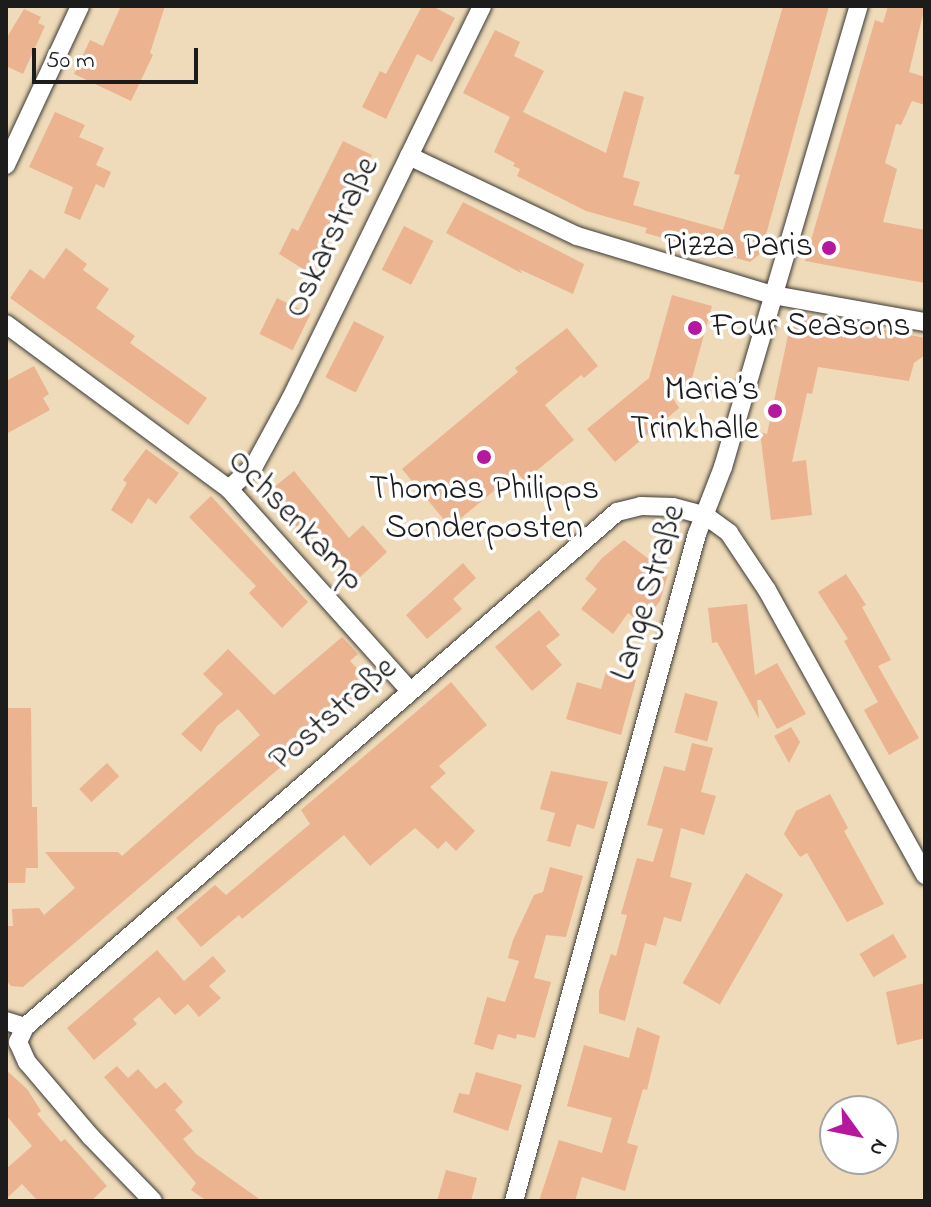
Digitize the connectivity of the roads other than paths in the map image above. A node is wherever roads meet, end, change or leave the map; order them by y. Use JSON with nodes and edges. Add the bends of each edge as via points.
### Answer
{"nodes":[{"id":1,"x":80,"y":6,"type":"edge"},
{"id":2,"x":482,"y":6,"type":"edge"},
{"id":3,"x":859,"y":6,"type":"edge"},
{"id":4,"x":409,"y":156,"type":"junction"},
{"id":5,"x":6,"y":165,"type":"edge"},
{"id":6,"x":773,"y":295,"type":"junction"},
{"id":7,"x":925,"y":322,"type":"edge"},
{"id":8,"x":6,"y":324,"type":"edge"},
{"id":9,"x":229,"y":489,"type":"junction"},
{"id":10,"x":706,"y":516,"type":"junction"},
{"id":11,"x":410,"y":691,"type":"junction"},
{"id":12,"x":925,"y":875,"type":"edge"},
{"id":13,"x":6,"y":1021,"type":"edge"},
{"id":14,"x":25,"y":1027,"type":"junction"},
{"id":15,"x":153,"y":1201,"type":"edge"},
{"id":16,"x":514,"y":1201,"type":"edge"}],
"edges":[{"from":1,"to":5,"type":"street"},
{"from":2,"to":4,"type":"street","name":"Oskarstraße"},
{"from":3,"to":6,"type":"street","name":"Lange Straße"},
{"from":4,"to":6,"type":"street","via":[[577,236]]},
{"from":4,"to":9,"type":"street","name":"Oskarstraße","via":[[291,398],[254,466]]},
{"from":6,"to":7,"type":"street"},
{"from":6,"to":10,"type":"street","name":"Lange Straße"},
{"from":8,"to":9,"type":"street","name":"Ochsenkamp"},
{"from":9,"to":11,"type":"street","name":"Ochsenkamp"},
{"from":10,"to":11,"type":"street","name":"Poststraße","via":[[673,507],[617,512]]},
{"from":10,"to":12,"type":"street","via":[[746,555]]},
{"from":10,"to":16,"type":"street","name":"Lange Straße"},
{"from":11,"to":14,"type":"street","name":"Poststraße"},
{"from":13,"to":14,"type":"street"},
{"from":14,"to":15,"type":"street","via":[[18,1042],[27,1062]]}]}
